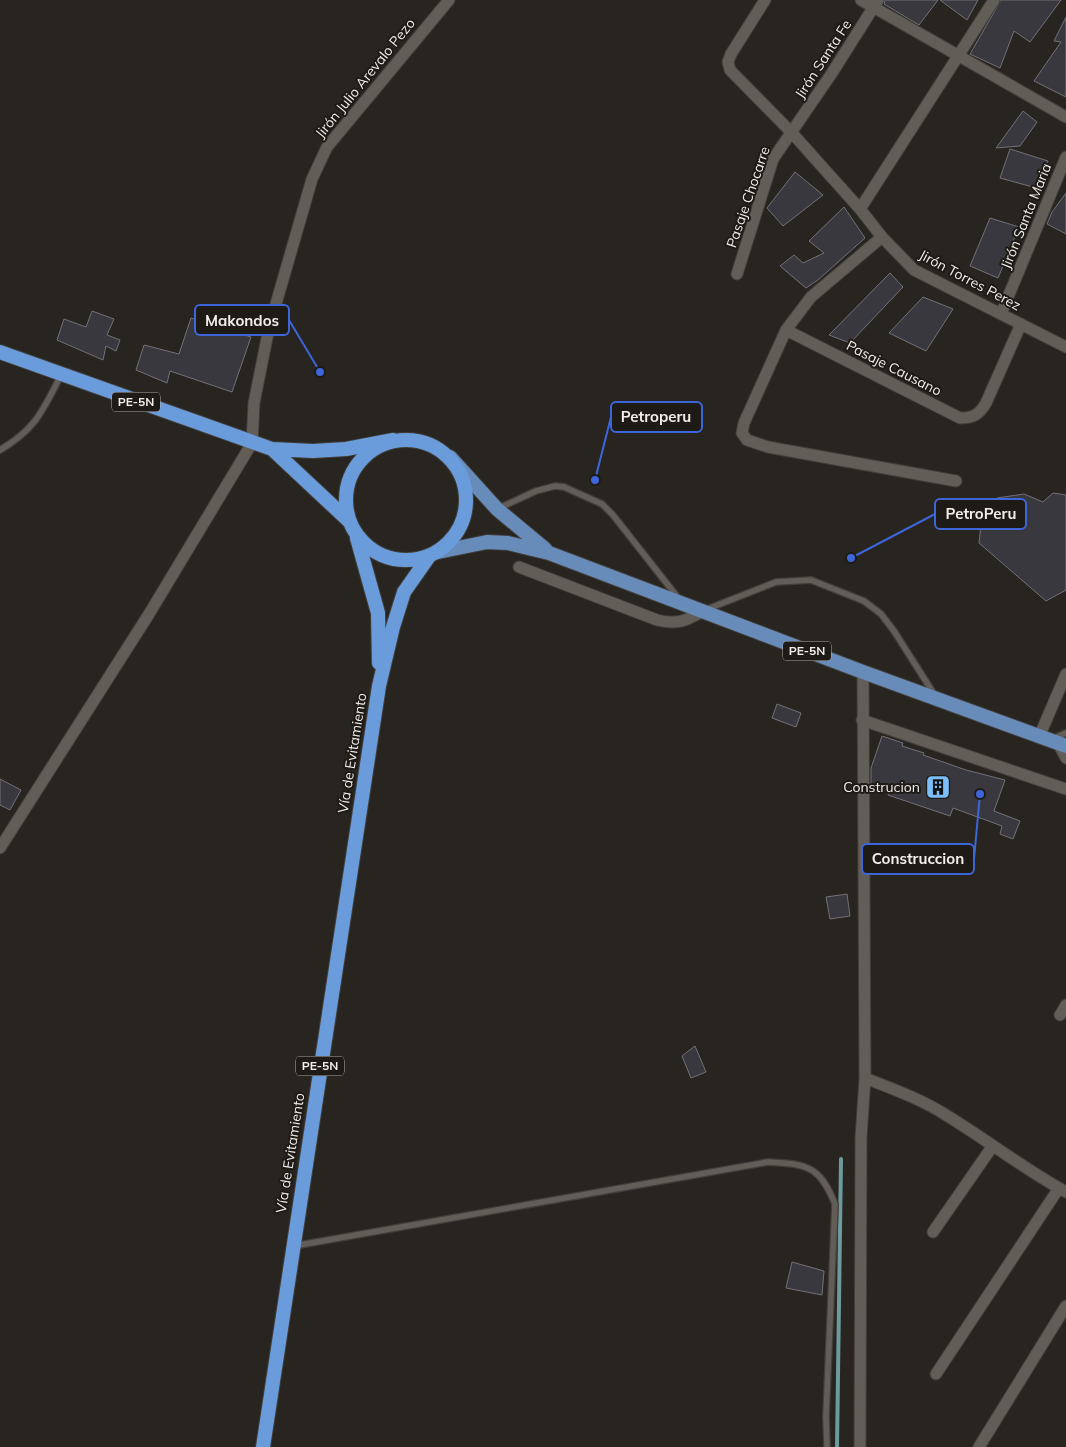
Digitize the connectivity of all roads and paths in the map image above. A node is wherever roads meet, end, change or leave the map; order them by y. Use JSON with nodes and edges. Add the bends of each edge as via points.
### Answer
{"nodes":[{"id":1,"x":449,"y":0,"type":"edge"},
{"id":2,"x":765,"y":0,"type":"edge"},
{"id":3,"x":861,"y":0,"type":"edge"},
{"id":4,"x":994,"y":0,"type":"edge"},
{"id":5,"x":876,"y":4,"type":"edge"},
{"id":6,"x":958,"y":56,"type":"junction"},
{"id":7,"x":1066,"y":117,"type":"edge"},
{"id":8,"x":792,"y":133,"type":"junction"},
{"id":9,"x":1066,"y":157,"type":"edge"},
{"id":10,"x":860,"y":209,"type":"junction"},
{"id":11,"x":882,"y":237,"type":"junction"},
{"id":12,"x":737,"y":274,"type":"dead end"},
{"id":13,"x":1001,"y":314,"type":"junction"},
{"id":14,"x":1021,"y":324,"type":"junction"},
{"id":15,"x":786,"y":330,"type":"junction"},
{"id":16,"x":1066,"y":347,"type":"edge"},
{"id":17,"x":0,"y":352,"type":"edge"},
{"id":18,"x":61,"y":375,"type":"junction"},
{"id":19,"x":393,"y":440,"type":"junction"},
{"id":20,"x":252,"y":443,"type":"junction"},
{"id":21,"x":272,"y":449,"type":"junction"},
{"id":22,"x":0,"y":450,"type":"edge"},
{"id":23,"x":450,"y":458,"type":"junction"},
{"id":24,"x":956,"y":482,"type":"dead end"},
{"id":25,"x":497,"y":509,"type":"junction"},
{"id":26,"x":353,"y":528,"type":"junction"},
{"id":27,"x":434,"y":553,"type":"junction"},
{"id":28,"x":549,"y":553,"type":"junction"},
{"id":29,"x":519,"y":567,"type":"dead end"},
{"id":30,"x":682,"y":603,"type":"junction"},
{"id":31,"x":703,"y":611,"type":"junction"},
{"id":32,"x":863,"y":672,"type":"junction"},
{"id":33,"x":1066,"y":674,"type":"edge"},
{"id":34,"x":379,"y":686,"type":"junction"},
{"id":35,"x":937,"y":700,"type":"junction"},
{"id":36,"x":862,"y":720,"type":"junction"},
{"id":37,"x":1056,"y":740,"type":"edge"},
{"id":38,"x":1066,"y":758,"type":"edge"},
{"id":39,"x":1066,"y":789,"type":"edge"},
{"id":40,"x":0,"y":848,"type":"edge"},
{"id":41,"x":865,"y":1078,"type":"junction"},
{"id":42,"x":992,"y":1147,"type":"junction"},
{"id":43,"x":1063,"y":1190,"type":"edge"},
{"id":44,"x":933,"y":1232,"type":"dead end"},
{"id":45,"x":292,"y":1246,"type":"junction"},
{"id":46,"x":1066,"y":1306,"type":"edge"},
{"id":47,"x":936,"y":1374,"type":"dead end"},
{"id":48,"x":263,"y":1447,"type":"edge"},
{"id":49,"x":827,"y":1447,"type":"edge"},
{"id":50,"x":860,"y":1447,"type":"edge"},
{"id":51,"x":979,"y":1447,"type":"edge"}],
"edges":[{"from":1,"to":20,"type":"street","name":"Jirón Julio Arevalo Pezo","via":[[327,147],[312,179],[269,328],[254,402]]},
{"from":2,"to":8,"type":"street","name":"Jirón Torres Perez","via":[[728,62],[730,70]]},
{"from":3,"to":5,"type":"street"},
{"from":4,"to":6,"type":"street"},
{"from":5,"to":6,"type":"street"},
{"from":5,"to":8,"type":"street","name":"Jirón Santa Fe"},
{"from":6,"to":7,"type":"street"},
{"from":6,"to":10,"type":"street"},
{"from":8,"to":10,"type":"street","name":"Jirón Torres Perez"},
{"from":8,"to":12,"type":"street","name":"Pasaje Chocarre","via":[[773,159]]},
{"from":9,"to":13,"type":"street","name":"Jirón Santa Maria"},
{"from":10,"to":11,"type":"street","name":"Jirón Torres Perez"},
{"from":11,"to":13,"type":"street","name":"Jirón Torres Perez","via":[[914,270]]},
{"from":11,"to":15,"type":"street","via":[[811,297]]},
{"from":13,"to":14,"type":"street","name":"Jirón Torres Perez"},
{"from":14,"to":15,"type":"street","name":"Pasaje Causano","via":[[986,403],[980,413],[971,418],[960,418]]},
{"from":14,"to":16,"type":"street","name":"Jirón Torres Perez"},
{"from":15,"to":24,"type":"street","via":[[744,423],[742,433],[747,440],[768,447]]},
{"from":17,"to":18,"type":"highway","number":"PE-5N"},
{"from":18,"to":20,"type":"highway","number":"PE-5N"},
{"from":18,"to":22,"type":"lane","via":[[37,421],[19,439]]},
{"from":19,"to":21,"type":"highway","number":"PE-5N","via":[[346,449]]},
{"from":19,"to":23,"type":"highway","via":[[424,442]]},
{"from":19,"to":26,"type":"highway","via":[[374,448],[358,462],[348,481],[345,502]]},
{"from":20,"to":21,"type":"highway","number":"PE-5N"},
{"from":20,"to":40,"type":"street","via":[[150,614]]},
{"from":21,"to":26,"type":"highway","number":"PE-5N"},
{"from":23,"to":25,"type":"main road","number":"PE-5N"},
{"from":23,"to":27,"type":"highway","via":[[460,472],[467,507],[462,525],[452,540]]},
{"from":25,"to":28,"type":"main road","number":"PE-5N"},
{"from":25,"to":30,"type":"lane","via":[[555,486],[602,504]]},
{"from":26,"to":27,"type":"highway","via":[[371,549],[390,558],[410,560]]},
{"from":26,"to":34,"type":"highway","name":"Vía de Evitamiento","number":"PE-5N","via":[[378,613]]},
{"from":27,"to":28,"type":"main road","number":"PE-5N","via":[[487,542],[508,543]]},
{"from":27,"to":34,"type":"highway","name":"Vía de Evitamiento","number":"PE-5N","via":[[404,592]]},
{"from":28,"to":30,"type":"main road","number":"PE-5N"},
{"from":29,"to":31,"type":"street","via":[[657,620],[684,622]]},
{"from":30,"to":31,"type":"main road","number":"PE-5N"},
{"from":31,"to":32,"type":"main road","number":"PE-5N"},
{"from":31,"to":35,"type":"lane","via":[[776,582],[811,580],[864,601],[881,614]]},
{"from":32,"to":35,"type":"main road","number":"PE-5N"},
{"from":32,"to":36,"type":"street"},
{"from":33,"to":37,"type":"street"},
{"from":34,"to":45,"type":"highway","name":"Vía de Evitamiento","number":"PE-5N"},
{"from":35,"to":37,"type":"main road","number":"PE-5N"},
{"from":36,"to":39,"type":"street"},
{"from":36,"to":41,"type":"street"},
{"from":37,"to":38,"type":"street"},
{"from":41,"to":42,"type":"street","via":[[946,1114]]},
{"from":41,"to":50,"type":"street","via":[[861,1138]]},
{"from":42,"to":43,"type":"street"},
{"from":42,"to":44,"type":"street"},
{"from":43,"to":47,"type":"street"},
{"from":45,"to":48,"type":"highway","name":"Vía de Evitamiento","number":"PE-5N"},
{"from":45,"to":49,"type":"lane","via":[[768,1162],[796,1163],[814,1170],[828,1185],[836,1204]]},
{"from":46,"to":51,"type":"street"}]}
